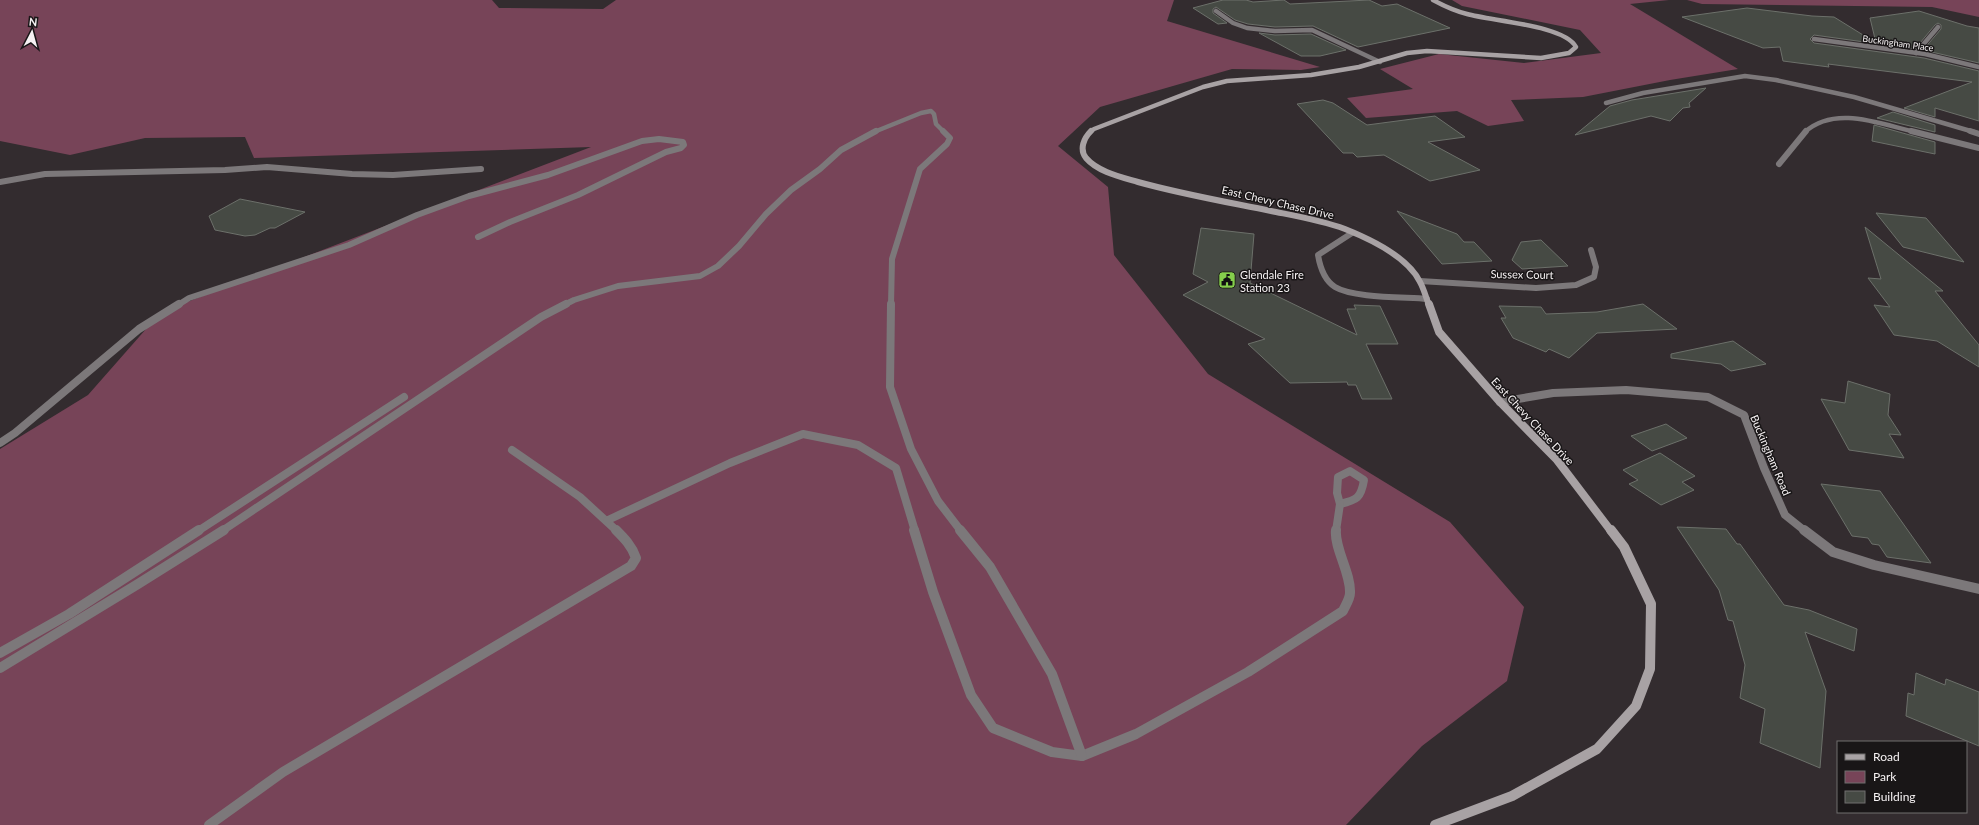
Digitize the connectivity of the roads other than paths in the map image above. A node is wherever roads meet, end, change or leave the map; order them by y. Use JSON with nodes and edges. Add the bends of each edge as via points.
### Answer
{"nodes":[{"id":1,"x":1433,"y":0,"type":"edge"},
{"id":2,"x":1216,"y":11,"type":"dead end"},
{"id":3,"x":1938,"y":27,"type":"dead end"},
{"id":4,"x":1814,"y":39,"type":"dead end"},
{"id":5,"x":1916,"y":53,"type":"junction"},
{"id":6,"x":1380,"y":62,"type":"junction"},
{"id":7,"x":1979,"y":67,"type":"edge"},
{"id":8,"x":1606,"y":103,"type":"dead end"},
{"id":9,"x":1979,"y":134,"type":"edge"},
{"id":10,"x":1979,"y":148,"type":"edge"},
{"id":11,"x":1779,"y":164,"type":"dead end"},
{"id":12,"x":481,"y":169,"type":"dead end"},
{"id":13,"x":0,"y":182,"type":"edge"},
{"id":14,"x":1352,"y":233,"type":"junction"},
{"id":15,"x":478,"y":237,"type":"dead end"},
{"id":16,"x":1591,"y":250,"type":"dead end"},
{"id":17,"x":1420,"y":281,"type":"junction"},
{"id":18,"x":1427,"y":299,"type":"junction"},
{"id":19,"x":404,"y":397,"type":"dead end"},
{"id":20,"x":1500,"y":402,"type":"junction"},
{"id":21,"x":0,"y":443,"type":"edge"},
{"id":22,"x":512,"y":450,"type":"dead end"},
{"id":23,"x":1340,"y":504,"type":"dead end"},
{"id":24,"x":608,"y":520,"type":"junction"},
{"id":25,"x":1979,"y":589,"type":"edge"},
{"id":26,"x":0,"y":654,"type":"edge"},
{"id":27,"x":0,"y":668,"type":"edge"},
{"id":28,"x":1082,"y":756,"type":"junction"},
{"id":29,"x":209,"y":825,"type":"edge"},
{"id":30,"x":1435,"y":825,"type":"edge"}],
"edges":[{"from":1,"to":6,"type":"main road","name":"East Chevy Chase Drive","via":[[1454,10],[1554,32],[1573,41],[1576,47],[1569,53],[1541,58],[1427,51],[1407,53]]},
{"from":2,"to":6,"type":"street","via":[[1233,23],[1247,28],[1275,31],[1312,30]]},
{"from":3,"to":5,"type":"street"},
{"from":4,"to":5,"type":"street","name":"Buckingham Place"},
{"from":5,"to":7,"type":"street","name":"Buckingham Place"},
{"from":6,"to":14,"type":"main road","name":"East Chevy Chase Drive","via":[[1311,75],[1247,79],[1203,86],[1094,130],[1086,136],[1082,145],[1085,157],[1115,175],[1163,189],[1306,218]]},
{"from":8,"to":9,"type":"street","via":[[1643,93],[1745,76],[1854,97]]},
{"from":10,"to":11,"type":"street","via":[[1864,120],[1828,118],[1813,124]]},
{"from":12,"to":13,"type":"street","via":[[394,175],[267,167],[45,174]]},
{"from":14,"to":17,"type":"main road","name":"East Chevy Chase Drive","via":[[1403,261]]},
{"from":14,"to":18,"type":"street","via":[[1318,255],[1320,270],[1336,288],[1352,292]]},
{"from":15,"to":21,"type":"street","via":[[578,195],[666,152],[681,148],[683,142],[659,139],[642,141],[548,175],[469,196],[348,245],[189,298],[139,329]]},
{"from":16,"to":17,"type":"street","name":"Sussex Court","via":[[1596,267],[1594,277],[1576,285],[1536,288]]},
{"from":17,"to":18,"type":"main road","name":"East Chevy Chase Drive"},
{"from":18,"to":20,"type":"main road","name":"East Chevy Chase Drive","via":[[1439,332]]},
{"from":19,"to":26,"type":"street","via":[[68,614]]},
{"from":20,"to":25,"type":"street","name":"Buckingham Road","via":[[1553,392],[1626,390],[1708,397],[1744,415],[1785,515],[1833,552],[1874,565]]},
{"from":20,"to":30,"type":"main road","name":"East Chevy Chase Drive","via":[[1557,460],[1624,546],[1652,604],[1650,669],[1636,706],[1597,749],[1512,796]]},
{"from":22,"to":24,"type":"street","via":[[583,497]]},
{"from":23,"to":28,"type":"street","via":[[1336,538],[1350,594],[1343,611],[1248,672],[1136,734]]},
{"from":24,"to":28,"type":"street","via":[[730,463],[803,434],[858,445],[896,468],[933,592],[971,695],[993,728],[1052,752]]},
{"from":24,"to":29,"type":"street","via":[[634,549],[636,558],[631,566],[283,772]]},
{"from":27,"to":28,"type":"street","via":[[78,623],[346,450],[541,317],[574,300],[618,286],[700,276],[718,266],[791,190],[820,169],[840,150],[863,137],[931,111],[936,124],[950,138],[947,144],[920,169],[892,259],[890,387],[911,449],[938,501],[990,567],[1052,674]]}]}
